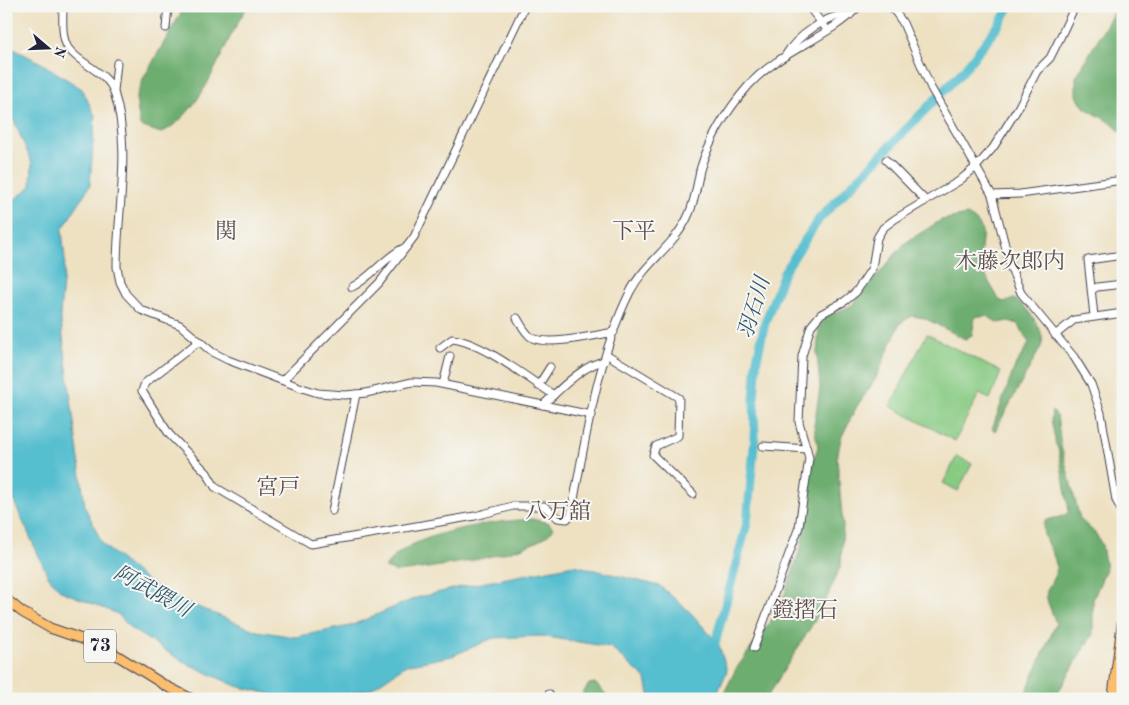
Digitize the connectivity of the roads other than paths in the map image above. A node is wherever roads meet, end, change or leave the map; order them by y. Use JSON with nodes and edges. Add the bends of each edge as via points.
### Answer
{"nodes":[{"id":1,"x":63,"y":6,"type":"edge"},
{"id":2,"x":168,"y":6,"type":"edge"},
{"id":3,"x":525,"y":6,"type":"edge"},
{"id":4,"x":808,"y":6,"type":"edge"},
{"id":5,"x":859,"y":6,"type":"edge"},
{"id":6,"x":891,"y":6,"type":"edge"},
{"id":7,"x":1075,"y":6,"type":"edge"},
{"id":8,"x":850,"y":15,"type":"junction"},
{"id":9,"x":823,"y":23,"type":"junction"},
{"id":10,"x":166,"y":28,"type":"dead end"},
{"id":11,"x":828,"y":32,"type":"junction"},
{"id":12,"x":785,"y":57,"type":"junction"},
{"id":13,"x":117,"y":62,"type":"dead end"},
{"id":14,"x":114,"y":91,"type":"junction"},
{"id":15,"x":886,"y":160,"type":"dead end"},
{"id":16,"x":977,"y":166,"type":"junction"},
{"id":17,"x":1123,"y":180,"type":"edge"},
{"id":18,"x":992,"y":195,"type":"junction"},
{"id":19,"x":926,"y":201,"type":"junction"},
{"id":20,"x":407,"y":247,"type":"junction"},
{"id":21,"x":1123,"y":254,"type":"edge"},
{"id":22,"x":1123,"y":284,"type":"edge"},
{"id":23,"x":352,"y":287,"type":"dead end"},
{"id":24,"x":1092,"y":290,"type":"junction"},
{"id":25,"x":1123,"y":313,"type":"edge"},
{"id":26,"x":1094,"y":316,"type":"junction"},
{"id":27,"x":517,"y":318,"type":"dead end"},
{"id":28,"x":614,"y":332,"type":"junction"},
{"id":29,"x":1055,"y":335,"type":"junction"},
{"id":30,"x":198,"y":342,"type":"dead end"},
{"id":31,"x":440,"y":348,"type":"dead end"},
{"id":32,"x":450,"y":356,"type":"dead end"},
{"id":33,"x":606,"y":358,"type":"junction"},
{"id":34,"x":550,"y":368,"type":"dead end"},
{"id":35,"x":283,"y":380,"type":"junction"},
{"id":36,"x":444,"y":384,"type":"junction"},
{"id":37,"x":538,"y":386,"type":"junction"},
{"id":38,"x":356,"y":394,"type":"junction"},
{"id":39,"x":554,"y":395,"type":"junction"},
{"id":40,"x":543,"y":405,"type":"junction"},
{"id":41,"x":592,"y":416,"type":"junction"},
{"id":42,"x":763,"y":446,"type":"dead end"},
{"id":43,"x":807,"y":450,"type":"junction"},
{"id":44,"x":693,"y":494,"type":"dead end"},
{"id":45,"x":332,"y":511,"type":"dead end"},
{"id":46,"x":1123,"y":513,"type":"edge"},
{"id":47,"x":6,"y":599,"type":"edge"},
{"id":48,"x":1123,"y":621,"type":"edge"},
{"id":49,"x":1121,"y":642,"type":"edge"},
{"id":50,"x":754,"y":648,"type":"dead end"},
{"id":51,"x":1123,"y":685,"type":"edge"},
{"id":52,"x":192,"y":699,"type":"edge"},
{"id":53,"x":1113,"y":699,"type":"edge"},
{"id":54,"x":1122,"y":699,"type":"edge"}],
"edges":[{"from":1,"to":14,"type":"street","via":[[68,48]]},
{"from":2,"to":10,"type":"street"},
{"from":3,"to":20,"type":"street","via":[[424,218]]},
{"from":4,"to":9,"type":"street"},
{"from":5,"to":8,"type":"street"},
{"from":6,"to":16,"type":"street","via":[[903,23],[932,90]]},
{"from":7,"to":16,"type":"street","via":[[1050,58],[1037,71],[1004,133]]},
{"from":8,"to":9,"type":"street","via":[[840,14]]},
{"from":8,"to":11,"type":"street"},
{"from":9,"to":11,"type":"street"},
{"from":9,"to":12,"type":"street","via":[[795,43]]},
{"from":11,"to":12,"type":"street"},
{"from":12,"to":28,"type":"street","via":[[751,84],[716,132],[701,169],[689,214],[679,233],[636,281]]},
{"from":13,"to":14,"type":"street"},
{"from":14,"to":35,"type":"street","via":[[123,137],[117,267],[126,294],[141,310],[180,325],[212,352]]},
{"from":15,"to":19,"type":"street"},
{"from":16,"to":18,"type":"street"},
{"from":16,"to":19,"type":"street"},
{"from":17,"to":18,"type":"street"},
{"from":18,"to":29,"type":"street","via":[[1017,287]]},
{"from":19,"to":43,"type":"street","via":[[883,228],[876,238],[872,268],[856,292],[846,302],[821,314],[808,331],[802,356],[799,417]]},
{"from":20,"to":23,"type":"street","via":[[395,252]]},
{"from":20,"to":35,"type":"street","via":[[391,268]]},
{"from":21,"to":24,"type":"street","via":[[1088,260]]},
{"from":22,"to":24,"type":"street"},
{"from":24,"to":26,"type":"street"},
{"from":25,"to":26,"type":"street"},
{"from":26,"to":29,"type":"street","via":[[1074,320]]},
{"from":27,"to":28,"type":"street","via":[[536,340],[573,340]]},
{"from":28,"to":33,"type":"street"},
{"from":29,"to":46,"type":"street","via":[[1087,376],[1098,399],[1116,500]]},
{"from":30,"to":41,"type":"street","via":[[145,383],[144,394],[169,434],[207,473],[214,487],[311,544],[475,516],[513,506],[544,506],[558,518],[567,518]]},
{"from":31,"to":37,"type":"street","via":[[452,339],[459,340],[489,353]]},
{"from":32,"to":36,"type":"street"},
{"from":33,"to":39,"type":"street","via":[[596,362]]},
{"from":33,"to":41,"type":"street"},
{"from":33,"to":44,"type":"street","via":[[679,398],[678,436],[656,446],[653,454]]},
{"from":34,"to":37,"type":"street"},
{"from":35,"to":38,"type":"street","via":[[318,393]]},
{"from":36,"to":38,"type":"street","via":[[412,382]]},
{"from":36,"to":40,"type":"street"},
{"from":37,"to":39,"type":"street"},
{"from":38,"to":45,"type":"street"},
{"from":39,"to":40,"type":"street"},
{"from":40,"to":41,"type":"street"},
{"from":42,"to":43,"type":"street"},
{"from":43,"to":50,"type":"street","via":[[809,458],[800,527]]},
{"from":47,"to":52,"type":"main road","number":"73","via":[[50,628],[102,646]]},
{"from":48,"to":49,"type":"highway"},
{"from":49,"to":53,"type":"highway"},
{"from":51,"to":54,"type":"highway"}]}
